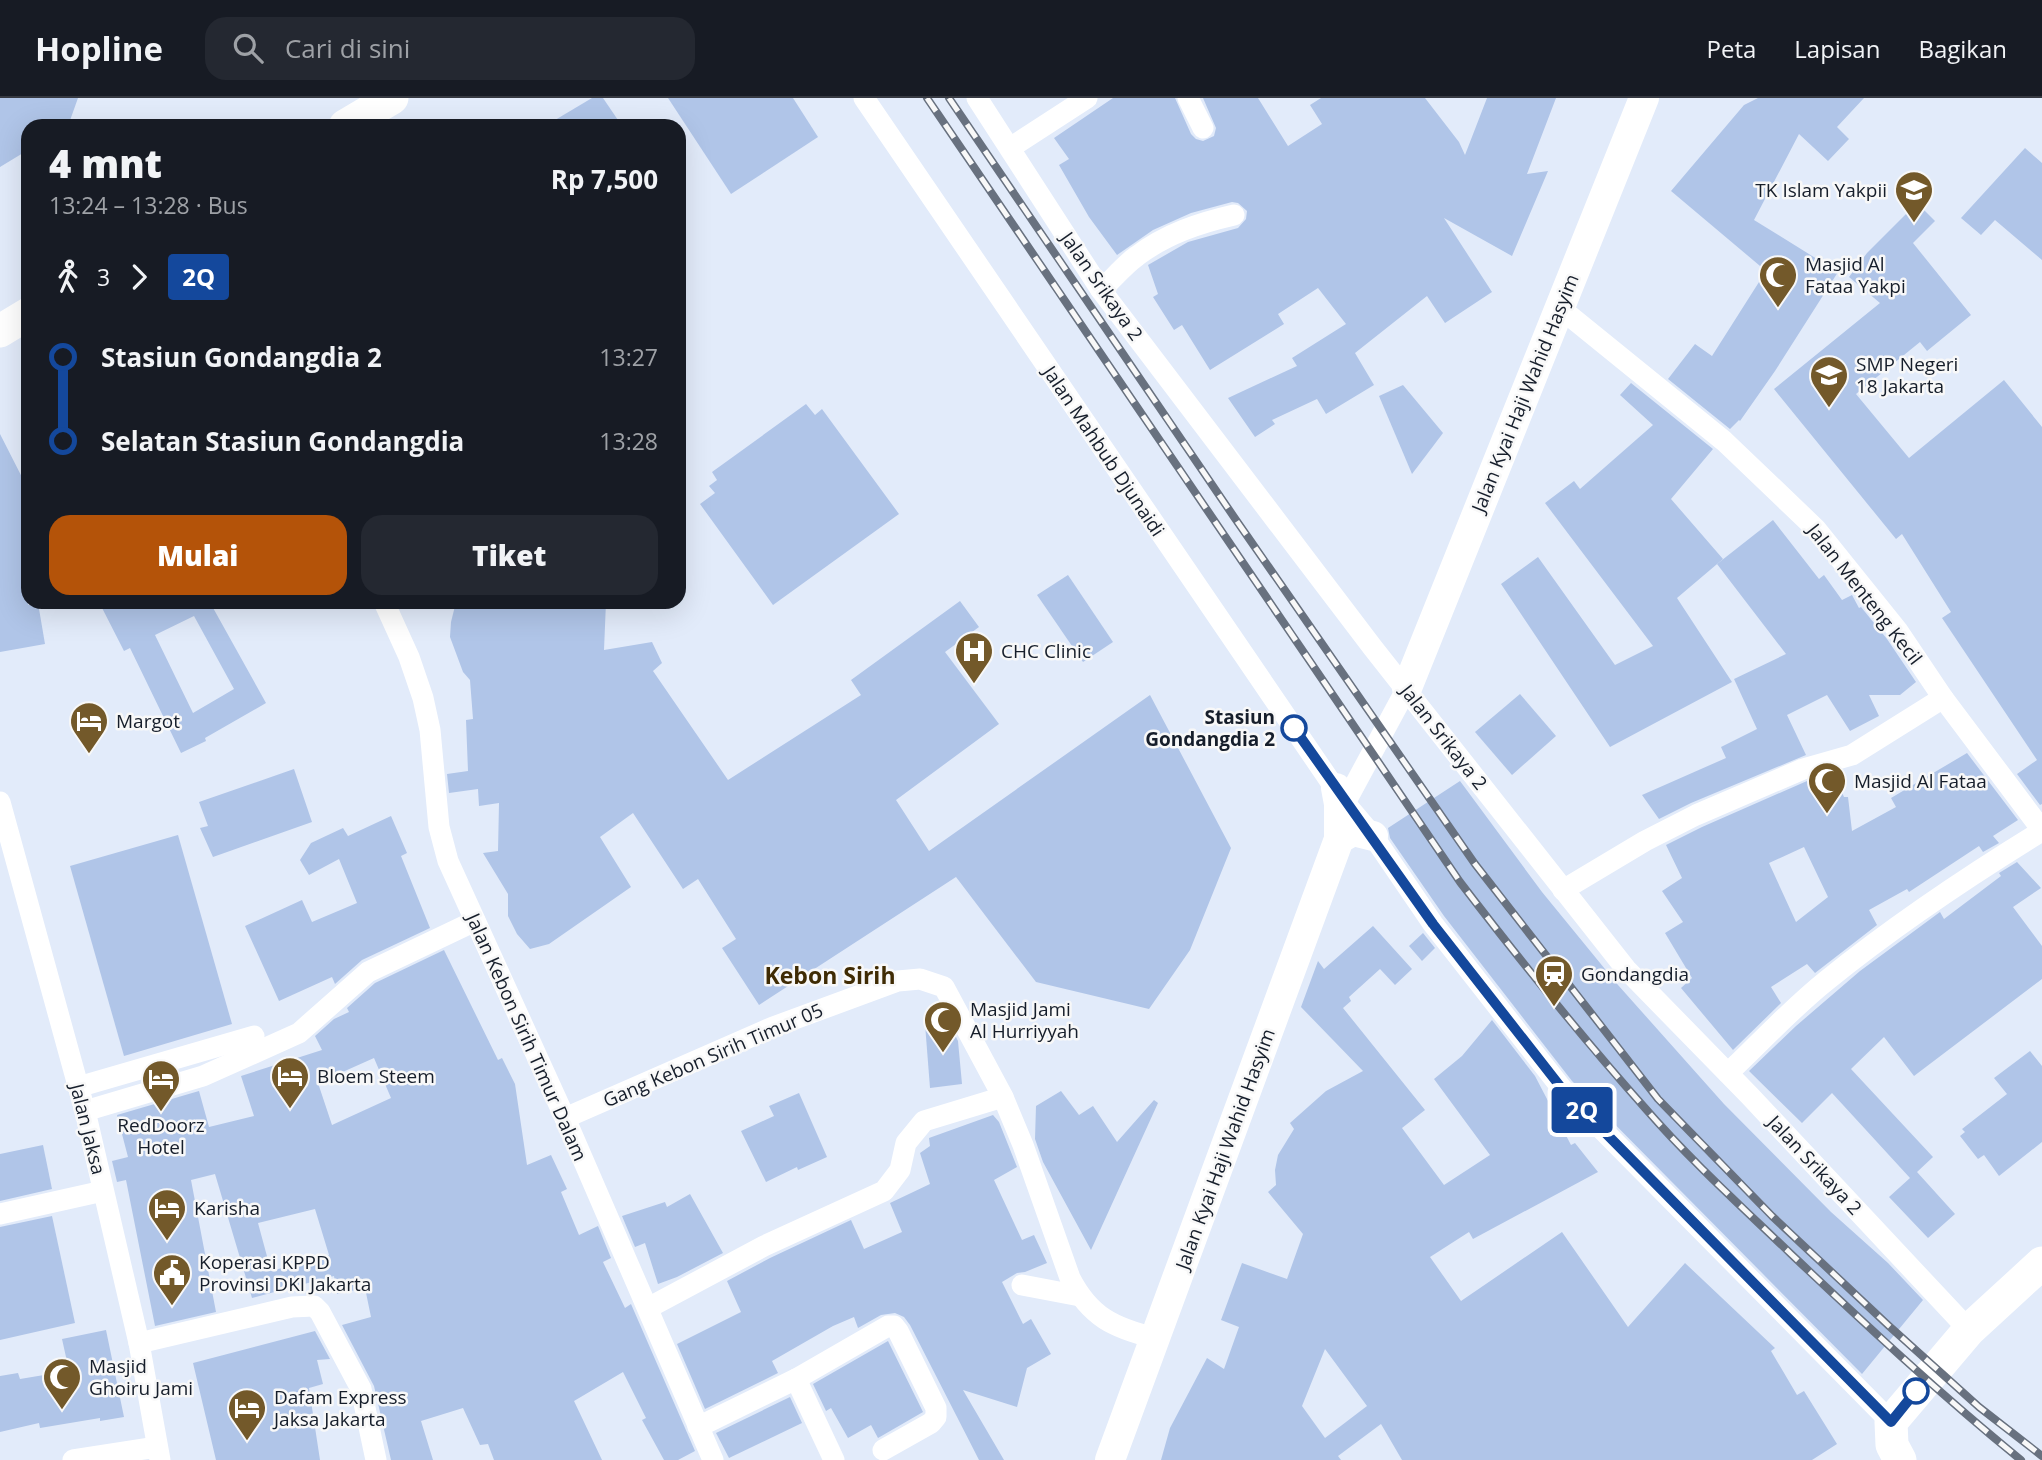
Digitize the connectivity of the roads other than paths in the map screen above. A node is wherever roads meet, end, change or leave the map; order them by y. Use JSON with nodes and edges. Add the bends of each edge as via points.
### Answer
{"nodes":[{"id":1,"x":392,"y":98,"type":"edge"},
{"id":2,"x":864,"y":98,"type":"edge"},
{"id":3,"x":977,"y":98,"type":"edge"},
{"id":4,"x":1087,"y":98,"type":"edge"},
{"id":5,"x":1188,"y":98,"type":"edge"},
{"id":6,"x":1644,"y":98,"type":"edge"},
{"id":7,"x":357,"y":119,"type":"edge"},
{"id":8,"x":1203,"y":128,"type":"dead end"},
{"id":9,"x":1010,"y":148,"type":"junction"},
{"id":10,"x":1234,"y":215,"type":"dead end"},
{"id":11,"x":1101,"y":290,"type":"junction"},
{"id":12,"x":1560,"y":308,"type":"junction"},
{"id":13,"x":21,"y":318,"type":"edge"},
{"id":14,"x":0,"y":331,"type":"edge"},
{"id":15,"x":387,"y":609,"type":"edge"},
{"id":16,"x":1407,"y":688,"type":"junction"},
{"id":17,"x":1943,"y":698,"type":"junction"},
{"id":18,"x":1340,"y":796,"type":"junction"},
{"id":19,"x":0,"y":802,"type":"edge"},
{"id":20,"x":2042,"y":831,"type":"edge"},
{"id":21,"x":1373,"y":836,"type":"junction"},
{"id":22,"x":1339,"y":839,"type":"junction"},
{"id":23,"x":1563,"y":890,"type":"junction"},
{"id":24,"x":475,"y":922,"type":"junction"},
{"id":25,"x":254,"y":1036,"type":"dead end"},
{"id":26,"x":1728,"y":1073,"type":"junction"},
{"id":27,"x":78,"y":1087,"type":"junction"},
{"id":28,"x":1003,"y":1097,"type":"junction"},
{"id":29,"x":85,"y":1111,"type":"junction"},
{"id":30,"x":565,"y":1118,"type":"junction"},
{"id":31,"x":103,"y":1191,"type":"junction"},
{"id":32,"x":0,"y":1213,"type":"edge"},
{"id":33,"x":2042,"y":1264,"type":"edge"},
{"id":34,"x":1022,"y":1285,"type":"dead end"},
{"id":35,"x":1080,"y":1296,"type":"junction"},
{"id":36,"x":648,"y":1308,"type":"junction"},
{"id":37,"x":1969,"y":1329,"type":"junction"},
{"id":38,"x":1155,"y":1339,"type":"junction"},
{"id":39,"x":139,"y":1343,"type":"junction"},
{"id":40,"x":796,"y":1378,"type":"junction"},
{"id":41,"x":1891,"y":1422,"type":"junction"},
{"id":42,"x":698,"y":1427,"type":"junction"},
{"id":43,"x":883,"y":1450,"type":"dead end"},
{"id":44,"x":158,"y":1454,"type":"edge"},
{"id":45,"x":73,"y":1460,"type":"edge"},
{"id":46,"x":376,"y":1460,"type":"edge"},
{"id":47,"x":713,"y":1460,"type":"edge"},
{"id":48,"x":834,"y":1460,"type":"edge"},
{"id":49,"x":1110,"y":1460,"type":"edge"},
{"id":50,"x":1879,"y":1460,"type":"edge"},
{"id":51,"x":1900,"y":1460,"type":"edge"}],
"edges":[{"from":1,"to":7,"type":"main road"},
{"from":2,"to":18,"type":"street","name":"Jalan Mahbub Djunaidi"},
{"from":3,"to":9,"type":"street","name":"Jalan Srikaya 2"},
{"from":4,"to":9,"type":"street"},
{"from":5,"to":8,"type":"street"},
{"from":6,"to":12,"type":"street","name":"Jalan Kyai Haji Wahid Hasyim"},
{"from":9,"to":11,"type":"street","name":"Jalan Srikaya 2"},
{"from":10,"to":11,"type":"street","via":[[1199,223],[1160,240]]},
{"from":11,"to":16,"type":"street","name":"Jalan Srikaya 2"},
{"from":12,"to":16,"type":"street","name":"Jalan Kyai Haji Wahid Hasyim"},
{"from":12,"to":17,"type":"street","name":"Jalan Menteng Kecil","via":[[1724,441],[1816,529],[1898,631]]},
{"from":13,"to":14,"type":"main road"},
{"from":15,"to":24,"type":"street","name":"Jalan Kebon Sirih Timur Dalam","via":[[423,698],[439,827],[448,861]]},
{"from":16,"to":18,"type":"street"},
{"from":16,"to":23,"type":"street","name":"Jalan Srikaya 2"},
{"from":17,"to":20,"type":"street","name":"Jalan Menteng Kecil"},
{"from":17,"to":23,"type":"street","via":[[1852,755],[1784,776],[1696,815]]},
{"from":18,"to":21,"type":"street","name":"Jalan Mahbub Djunaidi"},
{"from":18,"to":22,"type":"street"},
{"from":19,"to":27,"type":"street","name":"Jalan Jaksa"},
{"from":20,"to":26,"type":"street","via":[[1921,909],[1824,982]]},
{"from":21,"to":22,"type":"street","via":[[1353,831]]},
{"from":21,"to":41,"type":"street","name":"Jalan Mahbub Djunaidi","via":[[1433,924],[1563,1090]]},
{"from":22,"to":38,"type":"street","name":"Jalan Kyai Haji Wahid Hasyim"},
{"from":23,"to":26,"type":"street","name":"Jalan Srikaya 2","via":[[1626,969]]},
{"from":24,"to":29,"type":"street","via":[[368,971],[299,1033],[203,1076]]},
{"from":24,"to":30,"type":"street","name":"Jalan Kebon Sirih Timur Dalam"},
{"from":25,"to":27,"type":"street"},
{"from":26,"to":37,"type":"street","name":"Jalan Srikaya 2"},
{"from":27,"to":29,"type":"street","name":"Jalan Jaksa"},
{"from":28,"to":30,"type":"street","name":"Gang Kebon Sirih Timur 05","via":[[944,987],[920,979],[898,981],[773,1027]]},
{"from":28,"to":35,"type":"street","name":"Gang Kebon Sirih Timur 05"},
{"from":28,"to":36,"type":"street","via":[[924,1121],[906,1143],[900,1170],[884,1191],[764,1246]]},
{"from":29,"to":31,"type":"street","name":"Jalan Jaksa"},
{"from":30,"to":36,"type":"street","name":"Jalan Kebon Sirih Timur Dalam"},
{"from":31,"to":32,"type":"street"},
{"from":31,"to":39,"type":"street","name":"Jalan Jaksa"},
{"from":33,"to":37,"type":"main road"},
{"from":34,"to":35,"type":"street"},
{"from":35,"to":38,"type":"street","via":[[1120,1329]]},
{"from":36,"to":42,"type":"street","name":"Jalan Kebon Sirih Timur Dalam"},
{"from":37,"to":41,"type":"main road"},
{"from":38,"to":49,"type":"street","name":"Jalan Kyai Haji Wahid Hasyim"},
{"from":39,"to":44,"type":"street","name":"Jalan Jaksa"},
{"from":39,"to":46,"type":"street","via":[[292,1307],[314,1306],[361,1388]]},
{"from":40,"to":42,"type":"street"},
{"from":40,"to":43,"type":"street","via":[[894,1326],[936,1408],[936,1417]]},
{"from":40,"to":48,"type":"street"},
{"from":41,"to":50,"type":"street"},
{"from":41,"to":51,"type":"main road","via":[[1892,1445]]},
{"from":42,"to":47,"type":"street","name":"Jalan Kebon Sirih Timur Dalam"},
{"from":44,"to":45,"type":"street"}]}
